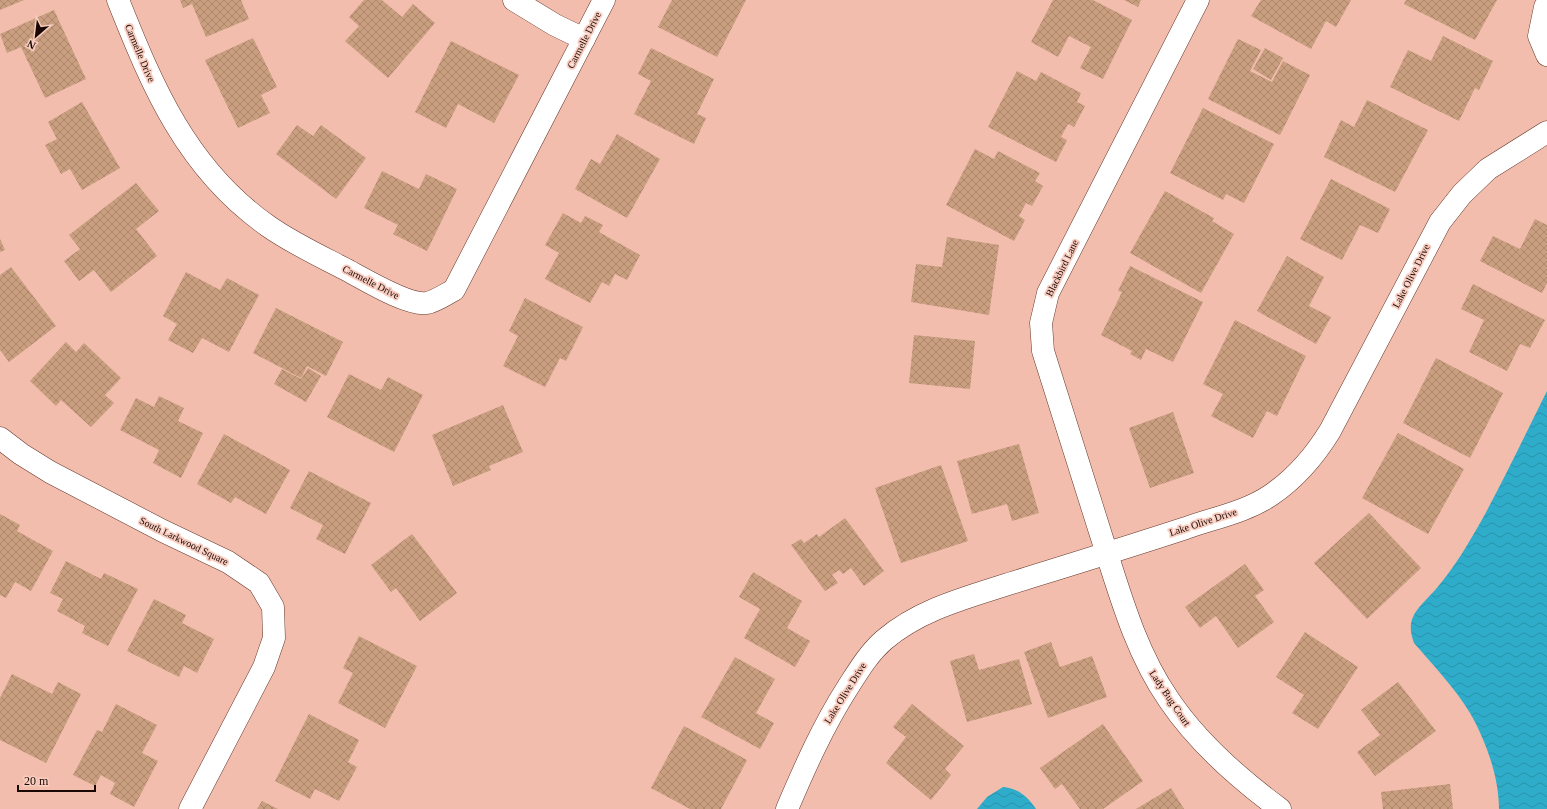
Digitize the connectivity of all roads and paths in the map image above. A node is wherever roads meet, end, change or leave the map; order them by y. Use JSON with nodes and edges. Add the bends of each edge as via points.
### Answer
{"nodes":[{"id":1,"x":118,"y":0,"type":"edge"},
{"id":2,"x":514,"y":0,"type":"edge"},
{"id":3,"x":604,"y":0,"type":"edge"},
{"id":4,"x":1198,"y":0,"type":"edge"},
{"id":5,"x":1547,"y":6,"type":"edge"},
{"id":6,"x":584,"y":39,"type":"junction"},
{"id":7,"x":1547,"y":55,"type":"edge"},
{"id":8,"x":1547,"y":132,"type":"edge"},
{"id":9,"x":0,"y":438,"type":"edge"},
{"id":10,"x":1107,"y":554,"type":"junction"},
{"id":11,"x":190,"y":809,"type":"edge"},
{"id":12,"x":787,"y":809,"type":"edge"},
{"id":13,"x":1280,"y":809,"type":"edge"}],
"edges":[{"from":1,"to":6,"type":"street","name":"Carmelle Drive","via":[[169,116],[220,184],[268,226],[297,243],[398,297],[426,303],[454,290]]},
{"from":2,"to":6,"type":"street"},
{"from":3,"to":6,"type":"street","name":"Carmelle Drive"},
{"from":4,"to":10,"type":"street","name":"Blackbird Lane","via":[[1048,293],[1041,323],[1043,351]]},
{"from":5,"to":7,"type":"street","via":[[1539,36]]},
{"from":8,"to":10,"type":"street","name":"Lake Olive Drive","via":[[1488,169],[1462,194],[1440,222],[1330,431],[1314,456],[1293,478],[1270,496],[1242,509]]},
{"from":9,"to":11,"type":"street","name":"South Larkwood Square","via":[[50,472],[228,562],[259,584],[273,607],[274,638],[264,667]]},
{"from":10,"to":12,"type":"street","name":"Lake Olive Drive","via":[[934,609],[909,622],[884,640],[864,661],[831,714],[812,749]]},
{"from":10,"to":13,"type":"street","name":"Lady Bug Court","via":[[1137,642],[1168,699],[1188,726],[1214,753],[1239,777]]}]}
